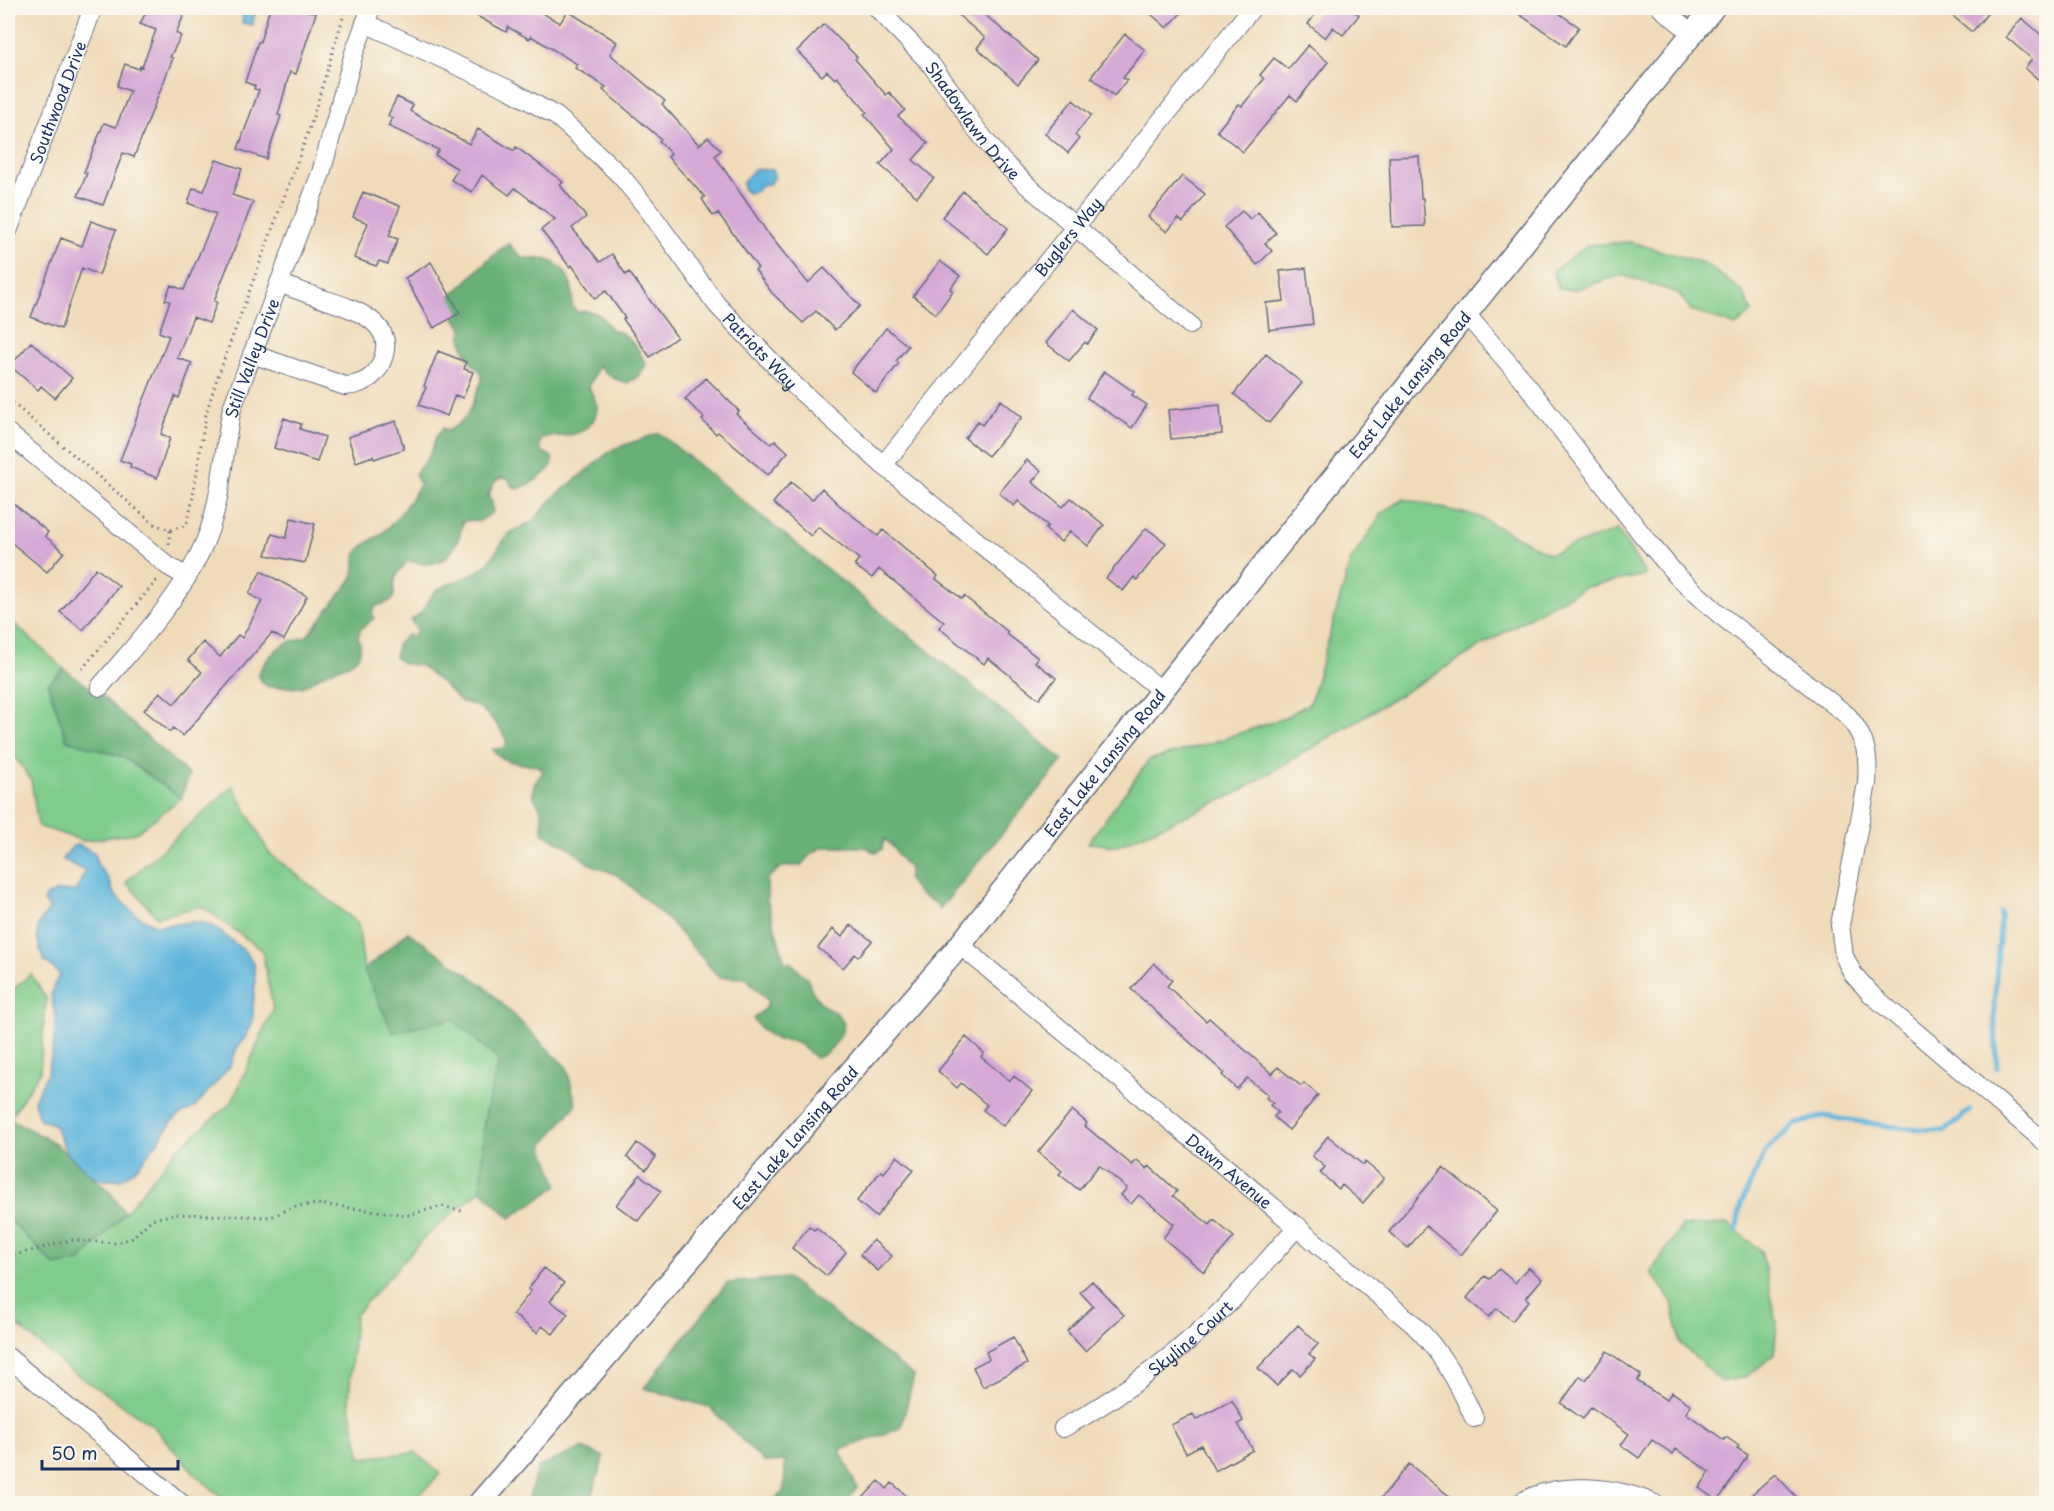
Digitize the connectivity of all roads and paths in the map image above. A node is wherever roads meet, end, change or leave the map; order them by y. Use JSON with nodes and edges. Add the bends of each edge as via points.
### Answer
{"nodes":[{"id":1,"x":93,"y":8,"type":"edge"},
{"id":2,"x":346,"y":8,"type":"edge"},
{"id":3,"x":878,"y":8,"type":"edge"},
{"id":4,"x":1252,"y":8,"type":"edge"},
{"id":5,"x":1660,"y":8,"type":"edge"},
{"id":6,"x":1713,"y":8,"type":"edge"},
{"id":7,"x":368,"y":15,"type":"edge"},
{"id":8,"x":1692,"y":33,"type":"junction"},
{"id":9,"x":1075,"y":226,"type":"junction"},
{"id":10,"x":8,"y":231,"type":"edge"},
{"id":11,"x":279,"y":283,"type":"junction"},
{"id":12,"x":1466,"y":314,"type":"junction"},
{"id":13,"x":1190,"y":325,"type":"dead end"},
{"id":14,"x":252,"y":354,"type":"junction"},
{"id":15,"x":8,"y":399,"type":"edge"},
{"id":16,"x":8,"y":433,"type":"edge"},
{"id":17,"x":883,"y":465,"type":"junction"},
{"id":18,"x":170,"y":531,"type":"junction"},
{"id":19,"x":168,"y":566,"type":"junction"},
{"id":20,"x":187,"y":577,"type":"junction"},
{"id":21,"x":82,"y":669,"type":"dead end"},
{"id":22,"x":100,"y":687,"type":"dead end"},
{"id":23,"x":1162,"y":691,"type":"junction"},
{"id":24,"x":960,"y":945,"type":"junction"},
{"id":25,"x":2046,"y":1143,"type":"edge"},
{"id":26,"x":465,"y":1212,"type":"dead end"},
{"id":27,"x":1298,"y":1226,"type":"junction"},
{"id":28,"x":8,"y":1257,"type":"edge"},
{"id":29,"x":8,"y":1357,"type":"edge"},
{"id":30,"x":1474,"y":1418,"type":"dead end"},
{"id":31,"x":1063,"y":1428,"type":"dead end"},
{"id":32,"x":8,"y":1491,"type":"edge"},
{"id":33,"x":1520,"y":1502,"type":"edge"},
{"id":34,"x":20,"y":1503,"type":"edge"},
{"id":35,"x":182,"y":1503,"type":"edge"},
{"id":36,"x":479,"y":1503,"type":"edge"},
{"id":37,"x":1655,"y":1503,"type":"edge"}],
"edges":[{"from":1,"to":10,"type":"street","name":"Southwood Drive"},
{"from":2,"to":18,"type":"path","via":[[309,130],[215,384],[187,522]]},
{"from":3,"to":9,"type":"street","name":"Shadowlawn Drive","via":[[929,62],[1002,161]]},
{"from":4,"to":9,"type":"street","name":"Buglers Way"},
{"from":5,"to":8,"type":"street"},
{"from":6,"to":8,"type":"main road","name":"East Lake Lansing Road"},
{"from":7,"to":11,"type":"street","name":"Still Valley Drive","via":[[321,173]]},
{"from":7,"to":17,"type":"street","name":"Patriots Way","via":[[510,90],[570,128],[621,176],[741,331]]},
{"from":8,"to":12,"type":"main road","name":"East Lake Lansing Road"},
{"from":9,"to":13,"type":"street","name":"Shadowlawn Drive"},
{"from":9,"to":17,"type":"street","name":"Buglers Way"},
{"from":11,"to":14,"type":"street","name":"Still Valley Drive"},
{"from":11,"to":14,"type":"street","via":[[345,306],[375,322],[384,341],[383,360],[366,381],[345,386]]},
{"from":12,"to":23,"type":"main road","name":"East Lake Lansing Road"},
{"from":12,"to":25,"type":"street","via":[[1678,577],[1848,716],[1861,732],[1868,760],[1867,783],[1840,925],[1844,956],[1853,974],[1871,994]]},
{"from":14,"to":20,"type":"street","name":"Still Valley Drive","via":[[231,411],[211,526]]},
{"from":15,"to":18,"type":"path","via":[[154,525]]},
{"from":16,"to":19,"type":"street"},
{"from":17,"to":23,"type":"street","name":"Patriots Way"},
{"from":18,"to":19,"type":"path"},
{"from":19,"to":20,"type":"street"},
{"from":19,"to":21,"type":"path"},
{"from":20,"to":22,"type":"street","name":"Still Valley Drive"},
{"from":23,"to":24,"type":"main road","name":"East Lake Lansing Road"},
{"from":24,"to":27,"type":"street","name":"Dawn Avenue"},
{"from":24,"to":36,"type":"main road","name":"East Lake Lansing Road"},
{"from":26,"to":28,"type":"path","via":[[442,1206],[408,1215],[318,1204],[296,1206],[271,1217],[175,1214],[152,1219],[132,1238],[114,1243],[70,1240]]},
{"from":27,"to":30,"type":"street","name":"Dawn Avenue","via":[[1429,1340],[1457,1380]]},
{"from":27,"to":31,"type":"street","name":"Skyline Court","via":[[1232,1299],[1179,1348],[1098,1409]]},
{"from":29,"to":35,"type":"street"},
{"from":32,"to":34,"type":"path"},
{"from":33,"to":37,"type":"street","via":[[1559,1489],[1580,1489],[1622,1492]]}]}
